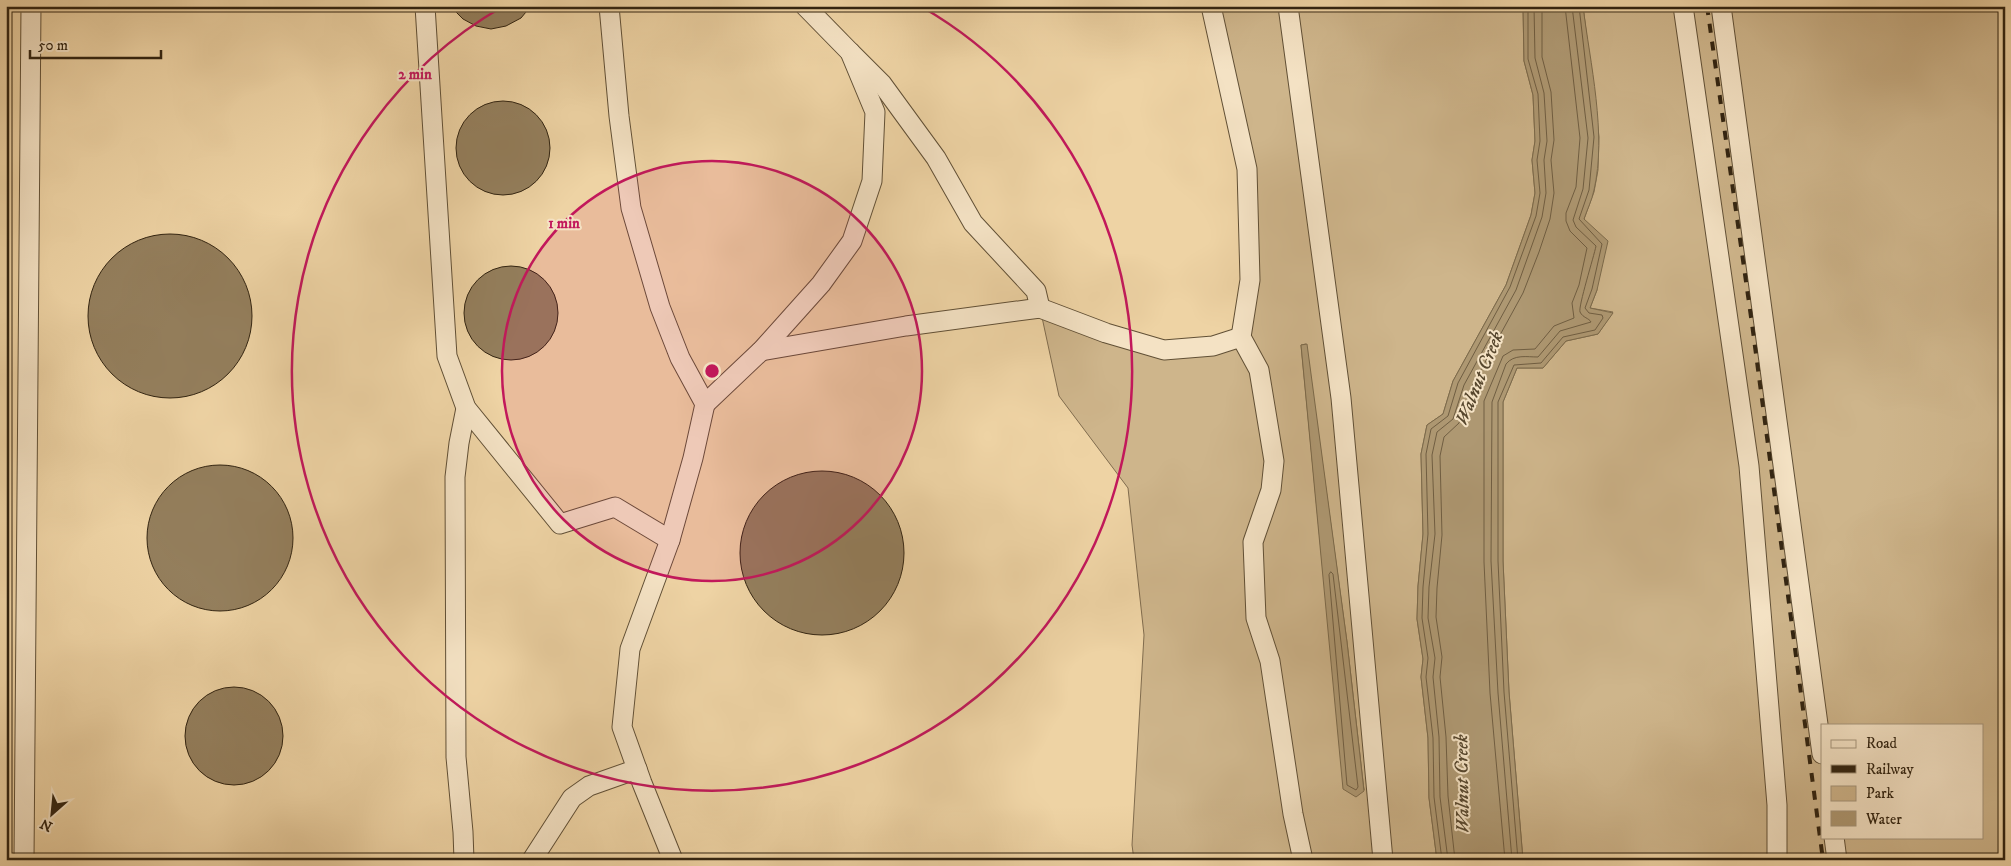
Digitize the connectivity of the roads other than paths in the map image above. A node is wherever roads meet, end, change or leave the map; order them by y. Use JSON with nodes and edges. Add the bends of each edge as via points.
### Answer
{"nodes":[{"id":1,"x":31,"y":6,"type":"edge"},
{"id":2,"x":425,"y":6,"type":"edge"},
{"id":3,"x":609,"y":6,"type":"edge"},
{"id":4,"x":805,"y":6,"type":"edge"},
{"id":5,"x":1210,"y":6,"type":"edge"},
{"id":6,"x":1288,"y":6,"type":"edge"},
{"id":7,"x":1683,"y":6,"type":"edge"},
{"id":8,"x":1721,"y":6,"type":"edge"},
{"id":9,"x":850,"y":52,"type":"junction"},
{"id":10,"x":1040,"y":308,"type":"junction"},
{"id":11,"x":1241,"y":337,"type":"junction"},
{"id":12,"x":761,"y":351,"type":"junction"},
{"id":13,"x":704,"y":404,"type":"junction"},
{"id":14,"x":466,"y":408,"type":"junction"},
{"id":15,"x":670,"y":540,"type":"junction"},
{"id":16,"x":1821,"y":747,"type":"edge"},
{"id":17,"x":637,"y":768,"type":"junction"},
{"id":18,"x":1834,"y":838,"type":"edge"},
{"id":19,"x":24,"y":860,"type":"edge"},
{"id":20,"x":464,"y":860,"type":"edge"},
{"id":21,"x":532,"y":860,"type":"edge"},
{"id":22,"x":673,"y":860,"type":"edge"},
{"id":23,"x":1303,"y":860,"type":"edge"},
{"id":24,"x":1383,"y":860,"type":"edge"},
{"id":25,"x":1777,"y":860,"type":"edge"},
{"id":26,"x":1837,"y":860,"type":"edge"}],
"edges":[{"from":1,"to":19,"type":"lane"},
{"from":2,"to":14,"type":"lane","via":[[447,356]]},
{"from":3,"to":13,"type":"lane","via":[[630,208],[660,307],[680,358]]},
{"from":4,"to":9,"type":"lane"},
{"from":5,"to":11,"type":"lane","via":[[1246,169],[1250,280]]},
{"from":6,"to":24,"type":"lane","via":[[1341,398]]},
{"from":7,"to":25,"type":"lane","via":[[1749,466],[1777,805]]},
{"from":8,"to":16,"type":"lane"},
{"from":9,"to":10,"type":"lane","via":[[882,84],[936,158],[973,223],[1036,291]]},
{"from":9,"to":12,"type":"lane","via":[[874,112],[872,181],[852,241],[821,284]]},
{"from":10,"to":11,"type":"lane","via":[[1106,333],[1164,350],[1213,346]]},
{"from":10,"to":12,"type":"lane","via":[[906,326]]},
{"from":11,"to":23,"type":"lane","via":[[1259,370],[1274,461],[1271,490],[1253,542],[1256,618],[1270,661]]},
{"from":12,"to":13,"type":"lane"},
{"from":13,"to":15,"type":"lane"},
{"from":14,"to":15,"type":"lane","via":[[560,524],[615,507]]},
{"from":14,"to":20,"type":"lane","via":[[455,477],[456,757]]},
{"from":15,"to":17,"type":"lane","via":[[630,649],[622,727]]},
{"from":17,"to":21,"type":"lane","via":[[589,786],[572,798]]},
{"from":17,"to":22,"type":"lane"},
{"from":18,"to":26,"type":"lane"}]}
